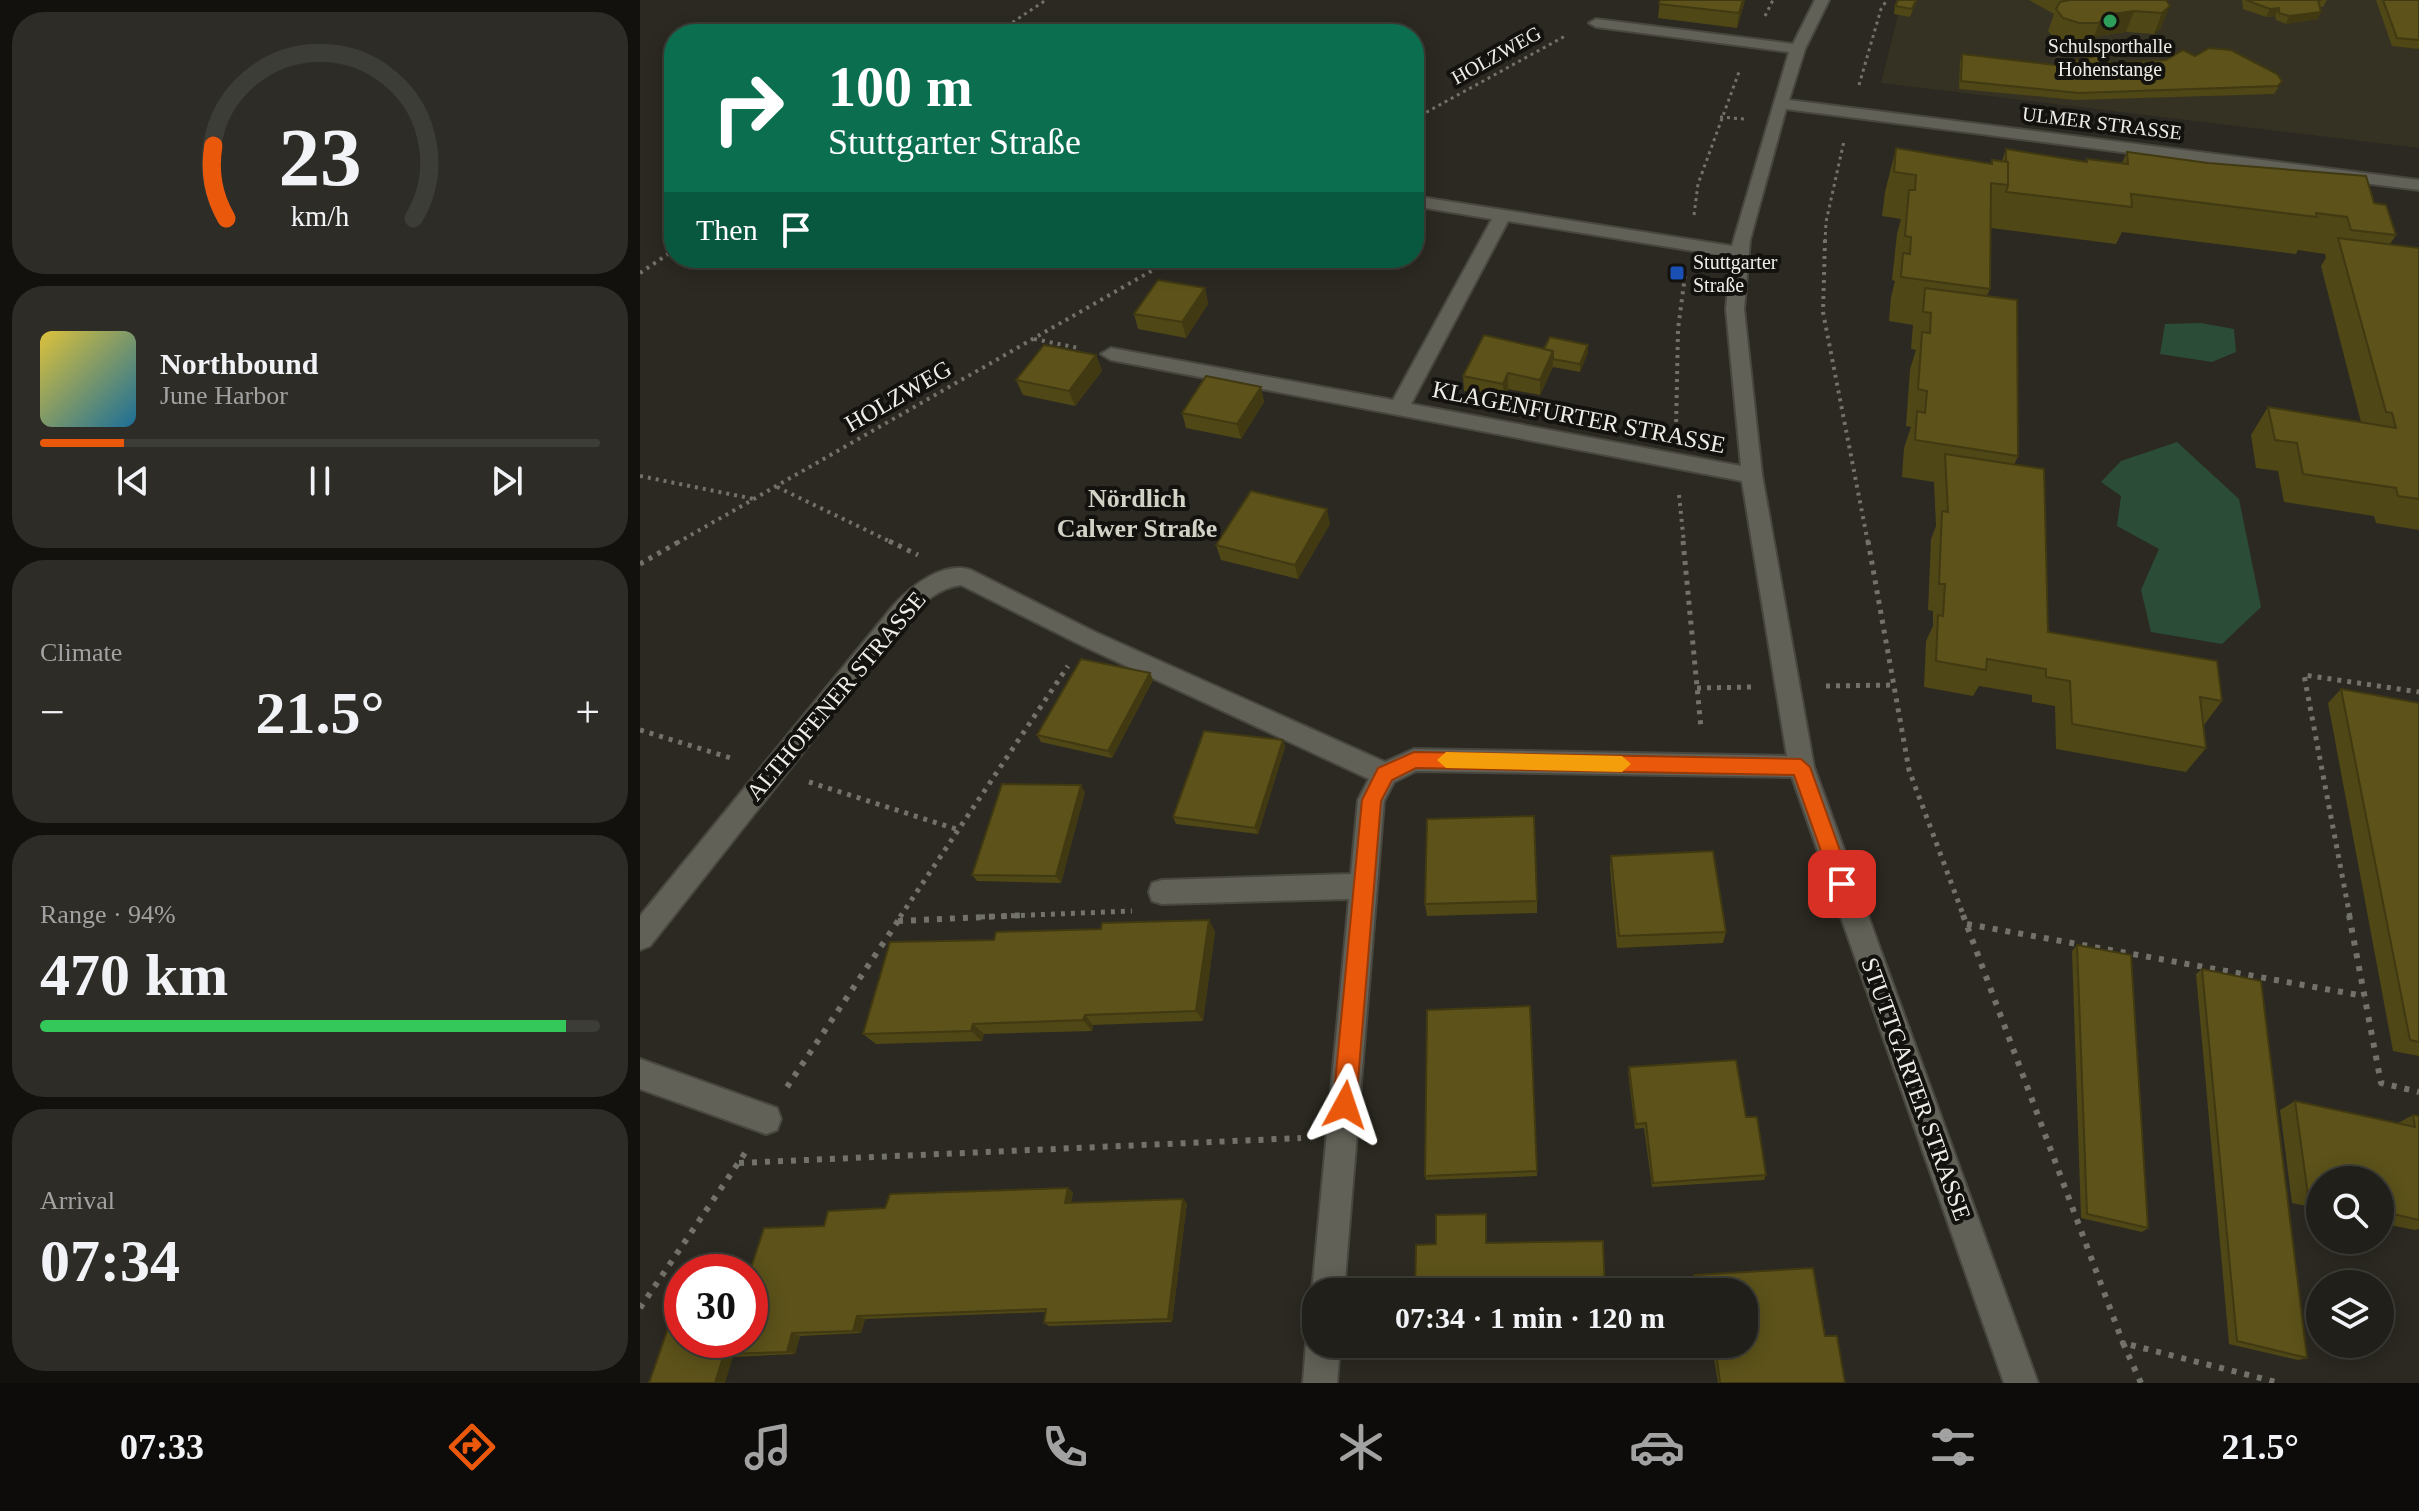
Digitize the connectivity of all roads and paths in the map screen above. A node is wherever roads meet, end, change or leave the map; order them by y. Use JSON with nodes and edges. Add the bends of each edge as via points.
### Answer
{"nodes":[{"id":1,"x":1046,"y":0,"type":"edge"},
{"id":2,"x":1822,"y":0,"type":"edge"},
{"id":3,"x":1887,"y":0,"type":"edge"},
{"id":4,"x":1596,"y":23,"type":"joint"},
{"id":5,"x":1010,"y":24,"type":"edge"},
{"id":6,"x":1751,"y":42,"type":"junction"},
{"id":7,"x":1798,"y":49,"type":"junction"},
{"id":8,"x":1780,"y":104,"type":"junction"},
{"id":9,"x":1424,"y":113,"type":"edge"},
{"id":10,"x":1851,"y":113,"type":"junction"},
{"id":11,"x":2419,"y":185,"type":"edge"},
{"id":12,"x":1424,"y":203,"type":"edge"},
{"id":13,"x":1502,"y":216,"type":"junction"},
{"id":14,"x":1689,"y":246,"type":"junction"},
{"id":15,"x":1740,"y":253,"type":"junction"},
{"id":16,"x":664,"y":257,"type":"edge"},
{"id":17,"x":1157,"y":268,"type":"edge"},
{"id":18,"x":640,"y":273,"type":"edge"},
{"id":19,"x":1033,"y":339,"type":"junction"},
{"id":20,"x":1111,"y":354,"type":"joint"},
{"id":21,"x":1398,"y":409,"type":"junction"},
{"id":22,"x":1675,"y":462,"type":"junction"},
{"id":23,"x":1752,"y":475,"type":"junction"},
{"id":24,"x":640,"y":476,"type":"edge"},
{"id":25,"x":777,"y":487,"type":"junction"},
{"id":26,"x":755,"y":500,"type":"junction"},
{"id":27,"x":640,"y":564,"type":"edge"},
{"id":28,"x":963,"y":576,"type":"junction"},
{"id":29,"x":1087,"y":638,"type":"junction"},
{"id":30,"x":2419,"y":692,"type":"edge"},
{"id":31,"x":1705,"y":765,"type":"junction"},
{"id":32,"x":1801,"y":767,"type":"junction"},
{"id":33,"x":1385,"y":774,"type":"junction"},
{"id":34,"x":1364,"y":886,"type":"junction"},
{"id":35,"x":1162,"y":892,"type":"joint"},
{"id":36,"x":897,"y":921,"type":"junction"},
{"id":37,"x":1966,"y":924,"type":"junction"},
{"id":38,"x":640,"y":937,"type":"edge"},
{"id":39,"x":2364,"y":996,"type":"junction"},
{"id":40,"x":640,"y":1074,"type":"edge"},
{"id":41,"x":2419,"y":1092,"type":"edge"},
{"id":42,"x":766,"y":1119,"type":"junction"},
{"id":43,"x":1342,"y":1136,"type":"junction"},
{"id":44,"x":738,"y":1163,"type":"junction"},
{"id":45,"x":1329,"y":1278,"type":"edge"},
{"id":46,"x":640,"y":1308,"type":"edge"},
{"id":47,"x":2123,"y":1343,"type":"junction"},
{"id":48,"x":1322,"y":1358,"type":"edge"},
{"id":49,"x":1320,"y":1383,"type":"edge"},
{"id":50,"x":2021,"y":1383,"type":"edge"},
{"id":51,"x":2141,"y":1383,"type":"edge"},
{"id":52,"x":2280,"y":1383,"type":"edge"}],
"edges":[{"from":1,"to":5,"type":"path"},
{"from":2,"to":7,"type":"street","name":"STUTTGARTER STRASSE"},
{"from":3,"to":10,"type":"path"},
{"from":4,"to":6,"type":"street"},
{"from":4,"to":9,"type":"path","name":"HOLZWEG","via":[[1523,56]]},
{"from":6,"to":7,"type":"street"},
{"from":6,"to":14,"type":"path","via":[[1698,184]]},
{"from":7,"to":8,"type":"street","name":"STUTTGARTER STRASSE"},
{"from":8,"to":10,"type":"street","name":"ULMER STRASSE"},
{"from":8,"to":15,"type":"street","name":"STUTTGARTER STRASSE"},
{"from":10,"to":11,"type":"street","name":"ULMER STRASSE"},
{"from":10,"to":37,"type":"path","via":[[1826,222],[1823,312],[1909,770]]},
{"from":12,"to":13,"type":"street"},
{"from":13,"to":14,"type":"street"},
{"from":13,"to":21,"type":"street","name":"KLAGENFURTER STRASSE"},
{"from":14,"to":15,"type":"street"},
{"from":14,"to":22,"type":"path","via":[[1678,329]]},
{"from":15,"to":23,"type":"street","name":"STUTTGARTER STRASSE","via":[[1735,309]]},
{"from":16,"to":18,"type":"path"},
{"from":17,"to":19,"type":"path","name":"HOLZWEG"},
{"from":19,"to":20,"type":"path"},
{"from":19,"to":25,"type":"path","name":"HOLZWEG"},
{"from":20,"to":21,"type":"street","name":"KLAGENFURTER STRASSE"},
{"from":21,"to":22,"type":"street","name":"KLAGENFURTER STRASSE"},
{"from":22,"to":23,"type":"street","name":"KLAGENFURTER STRASSE"},
{"from":22,"to":31,"type":"path"},
{"from":23,"to":32,"type":"street","name":"STUTTGARTER STRASSE"},
{"from":24,"to":26,"type":"path"},
{"from":25,"to":26,"type":"path","name":"HOLZWEG"},
{"from":25,"to":28,"type":"path"},
{"from":26,"to":27,"type":"path","name":"HOLZWEG"},
{"from":28,"to":29,"type":"street"},
{"from":28,"to":38,"type":"street","name":"ALTHOFENER STRASSE","via":[[949,577],[916,594]]},
{"from":29,"to":33,"type":"street"},
{"from":29,"to":36,"type":"path"},
{"from":30,"to":39,"type":"path","via":[[2304,675]]},
{"from":31,"to":32,"type":"street"},
{"from":31,"to":33,"type":"street","via":[[1414,760]]},
{"from":32,"to":50,"type":"street","name":"STUTTGARTER STRASSE"},
{"from":33,"to":34,"type":"street","via":[[1371,800]]},
{"from":34,"to":35,"type":"street"},
{"from":34,"to":43,"type":"street"},
{"from":35,"to":36,"type":"path","via":[[1159,910]]},
{"from":36,"to":42,"type":"path"},
{"from":37,"to":39,"type":"path"},
{"from":37,"to":47,"type":"path"},
{"from":39,"to":41,"type":"path","via":[[2381,1083]]},
{"from":40,"to":42,"type":"street"},
{"from":42,"to":44,"type":"path"},
{"from":43,"to":44,"type":"path"},
{"from":43,"to":45,"type":"street"},
{"from":44,"to":46,"type":"path"},
{"from":47,"to":51,"type":"path"},
{"from":47,"to":52,"type":"path"},
{"from":48,"to":49,"type":"street"}]}
